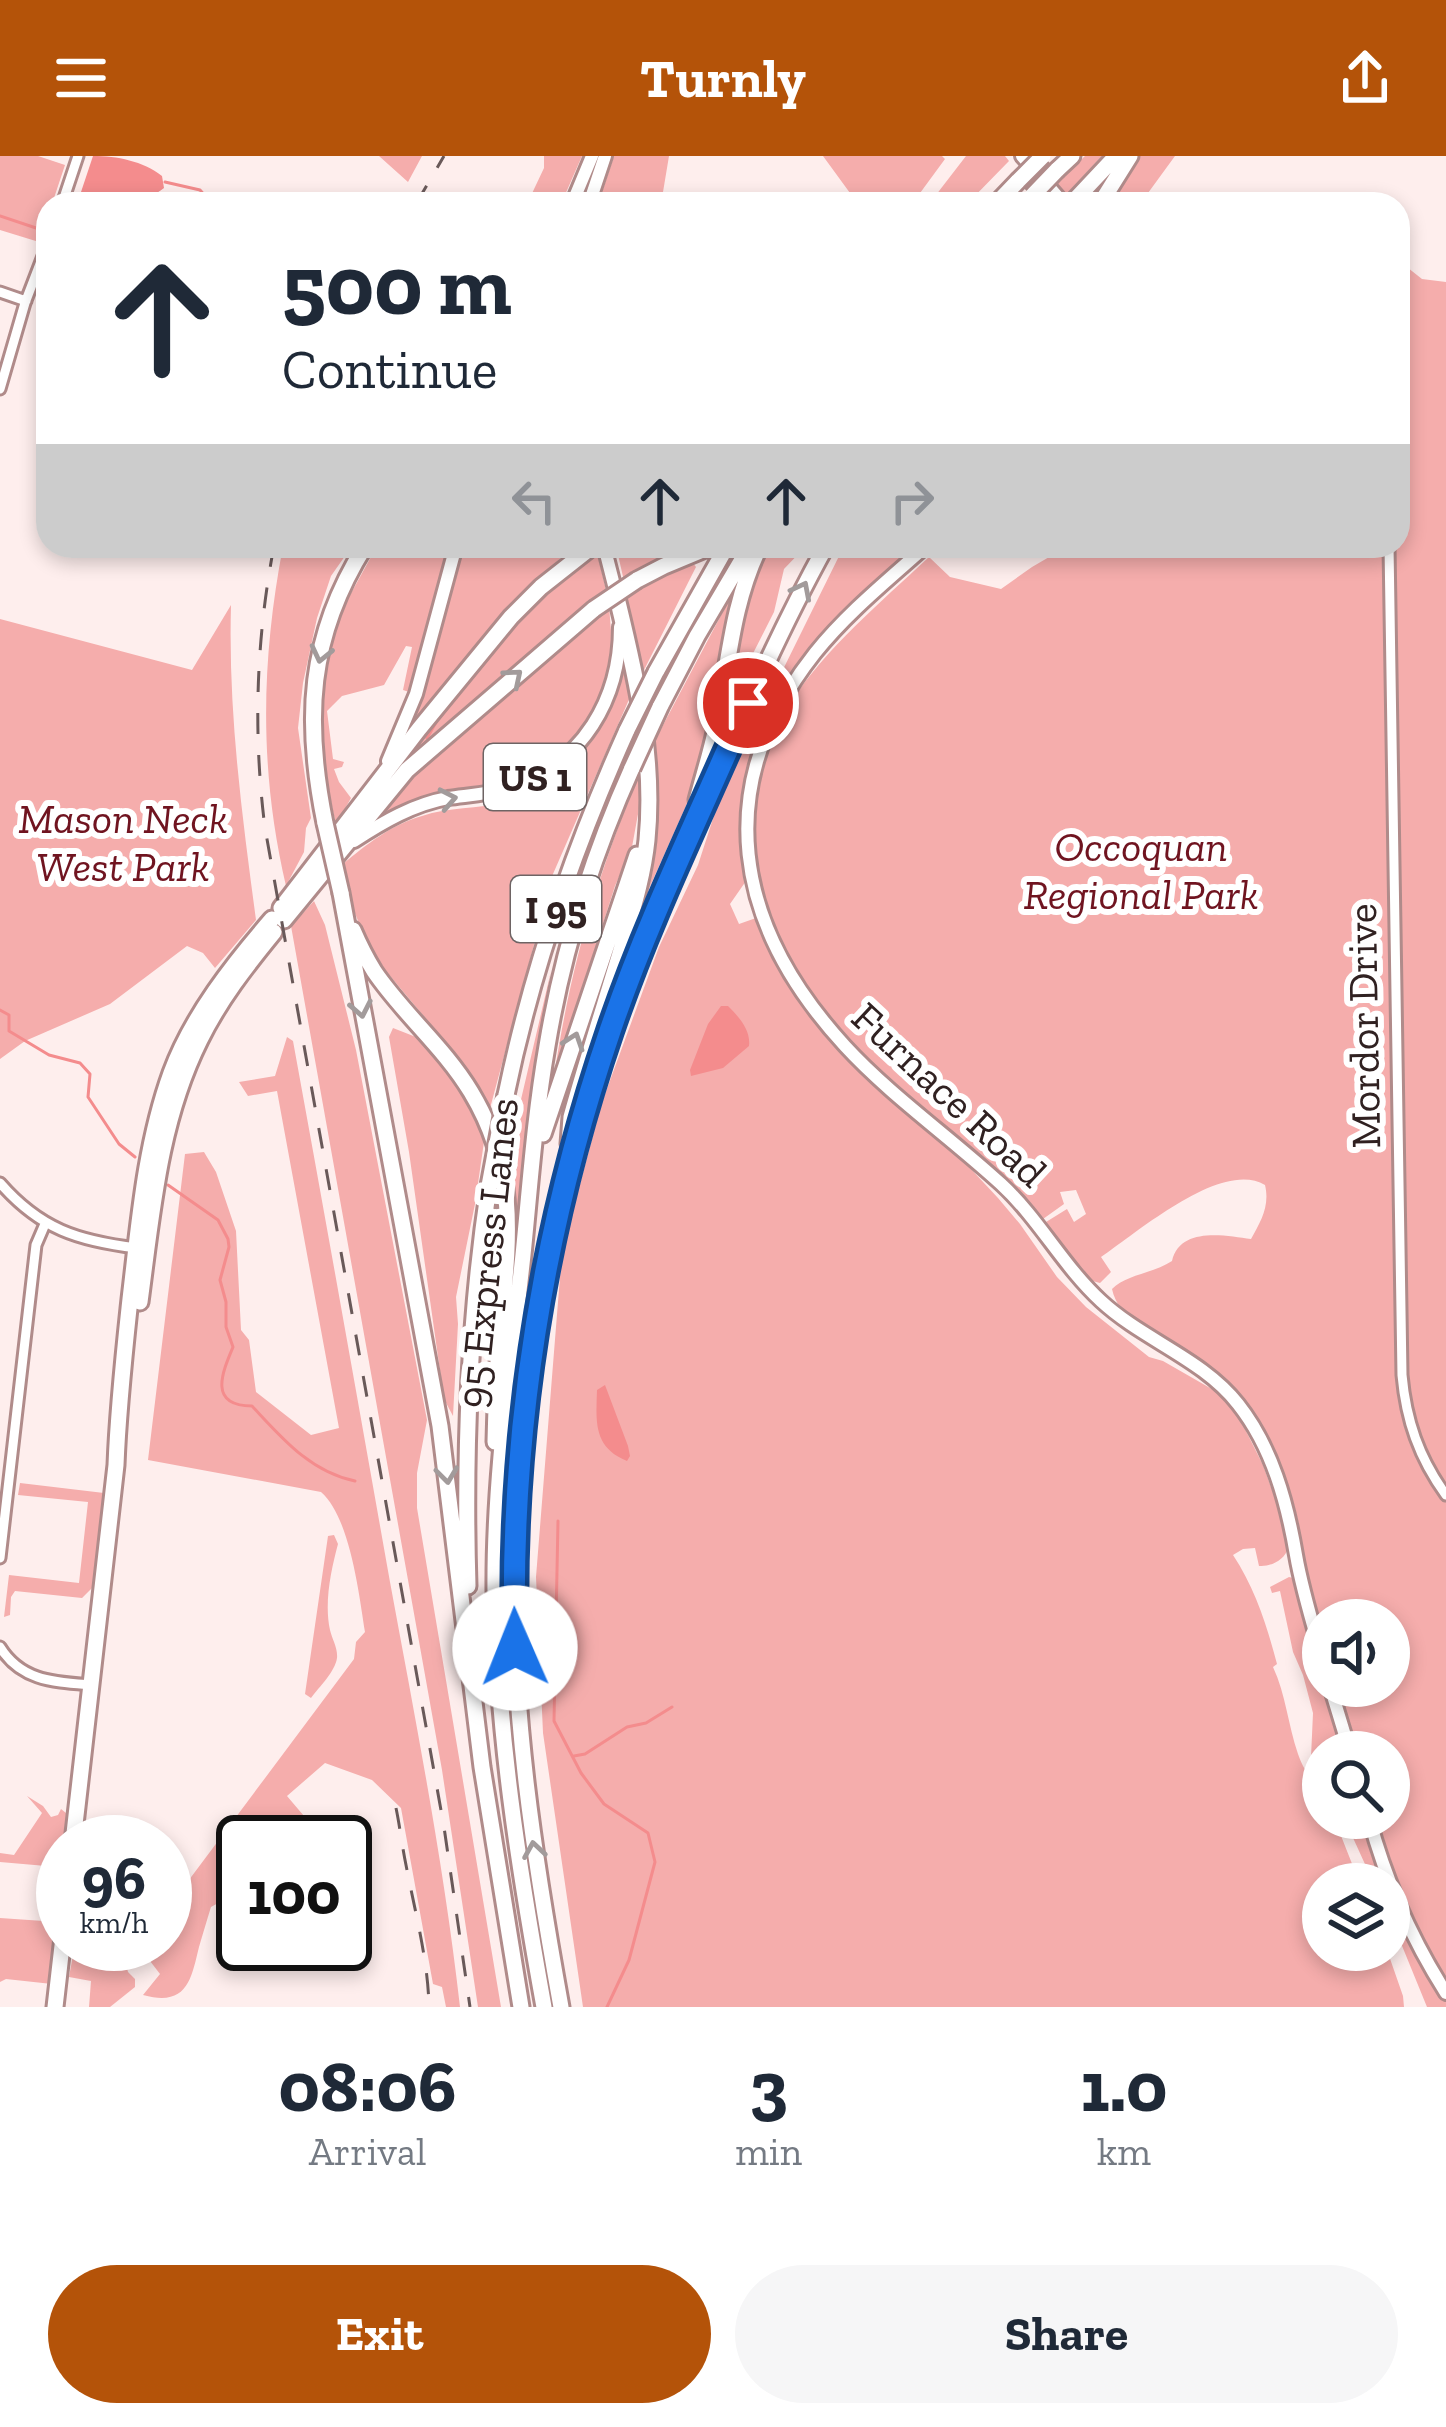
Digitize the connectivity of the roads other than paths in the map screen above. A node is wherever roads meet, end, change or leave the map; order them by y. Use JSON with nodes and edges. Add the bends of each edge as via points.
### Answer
{"nodes":[{"id":1,"x":78,"y":156,"type":"edge"},
{"id":2,"x":592,"y":156,"type":"edge"},
{"id":3,"x":605,"y":156,"type":"edge"},
{"id":4,"x":1022,"y":156,"type":"edge"},
{"id":5,"x":1043,"y":156,"type":"edge"},
{"id":6,"x":1072,"y":156,"type":"edge"},
{"id":7,"x":1116,"y":156,"type":"edge"},
{"id":8,"x":1130,"y":156,"type":"edge"},
{"id":9,"x":66,"y":192,"type":"edge"},
{"id":10,"x":577,"y":192,"type":"edge"},
{"id":11,"x":593,"y":192,"type":"edge"},
{"id":12,"x":1008,"y":192,"type":"edge"},
{"id":13,"x":1036,"y":192,"type":"edge"},
{"id":14,"x":1062,"y":192,"type":"edge"},
{"id":15,"x":1081,"y":192,"type":"edge"},
{"id":16,"x":1108,"y":192,"type":"edge"},
{"id":17,"x":36,"y":275,"type":"edge"},
{"id":18,"x":0,"y":292,"type":"edge"},
{"id":19,"x":26,"y":301,"type":"junction"},
{"id":20,"x":0,"y":389,"type":"edge"},
{"id":21,"x":359,"y":558,"type":"edge"},
{"id":22,"x":453,"y":558,"type":"edge"},
{"id":23,"x":586,"y":558,"type":"edge"},
{"id":24,"x":604,"y":558,"type":"edge"},
{"id":25,"x":681,"y":558,"type":"edge"},
{"id":26,"x":720,"y":558,"type":"edge"},
{"id":27,"x":743,"y":558,"type":"edge"},
{"id":28,"x":755,"y":558,"type":"edge"},
{"id":29,"x":820,"y":558,"type":"edge"},
{"id":30,"x":913,"y":558,"type":"edge"},
{"id":31,"x":1389,"y":558,"type":"edge"},
{"id":32,"x":618,"y":602,"type":"junction"},
{"id":33,"x":648,"y":775,"type":"junction"},
{"id":34,"x":370,"y":794,"type":"junction"},
{"id":35,"x":344,"y":849,"type":"junction"},
{"id":36,"x":684,"y":849,"type":"junction"},
{"id":37,"x":340,"y":893,"type":"junction"},
{"id":38,"x":278,"y":920,"type":"junction"},
{"id":39,"x":569,"y":1165,"type":"junction"},
{"id":40,"x":0,"y":1183,"type":"edge"},
{"id":41,"x":529,"y":1193,"type":"junction"},
{"id":42,"x":45,"y":1224,"type":"junction"},
{"id":43,"x":141,"y":1249,"type":"junction"},
{"id":44,"x":1446,"y":1495,"type":"edge"},
{"id":45,"x":498,"y":1523,"type":"junction"},
{"id":46,"x":0,"y":1558,"type":"edge"},
{"id":47,"x":1308,"y":1599,"type":"edge"},
{"id":48,"x":0,"y":1647,"type":"edge"},
{"id":49,"x":91,"y":1685,"type":"junction"},
{"id":50,"x":473,"y":1685,"type":"junction"},
{"id":51,"x":77,"y":1815,"type":"edge"},
{"id":52,"x":1375,"y":1839,"type":"edge"},
{"id":53,"x":59,"y":1971,"type":"edge"},
{"id":54,"x":1446,"y":1993,"type":"edge"},
{"id":55,"x":55,"y":2007,"type":"edge"},
{"id":56,"x":521,"y":2007,"type":"edge"},
{"id":57,"x":544,"y":2007,"type":"edge"},
{"id":58,"x":561,"y":2007,"type":"edge"}],
"edges":[{"from":1,"to":9,"type":"street"},
{"from":2,"to":10,"type":"main road"},
{"from":3,"to":11,"type":"main road"},
{"from":4,"to":14,"type":"main road"},
{"from":5,"to":12,"type":"highway","bridge":true},
{"from":6,"to":13,"type":"highway","bridge":true},
{"from":7,"to":15,"type":"highway"},
{"from":8,"to":16,"type":"highway"},
{"from":17,"to":19,"type":"street"},
{"from":18,"to":19,"type":"street"},
{"from":19,"to":20,"type":"street"},
{"from":21,"to":37,"type":"highway","one_way":true,"bridge":true,"via":[[323,643],[312,720]]},
{"from":22,"to":34,"type":"main road","number":"US 1","via":[[409,716]]},
{"from":23,"to":34,"type":"highway","via":[[511,617]]},
{"from":24,"to":32,"type":"main road","number":"US 1"},
{"from":35,"to":25,"type":"highway","one_way":true,"bridge":true,"via":[[415,761],[594,609]]},
{"from":26,"to":50,"type":"highway","number":"I 95","bridge":true,"via":[[627,730],[586,828],[506,1095],[469,1394]]},
{"from":27,"to":41,"type":"highway","name":"95 Express Lanes","bridge":true,"via":[[660,707],[589,878],[561,976]]},
{"from":28,"to":36,"type":"highway"},
{"from":36,"to":29,"type":"highway","number":"I 95","one_way":true},
{"from":30,"to":47,"type":"main road","name":"Furnace Road","via":[[831,635],[774,722],[747,808],[755,895],[789,968],[842,1043],[1016,1198],[1095,1296],[1239,1404],[1283,1492]]},
{"from":31,"to":44,"type":"street","name":"Mordor Drive","via":[[1402,1375],[1415,1441]]},
{"from":32,"to":33,"type":"highway"},
{"from":35,"to":32,"type":"main road","number":"US 1","one_way":true,"via":[[403,813],[513,787],[564,757],[596,720],[614,682]]},
{"from":33,"to":39,"type":"highway","via":[[641,879],[571,1117]]},
{"from":41,"to":33,"type":"highway","one_way":true,"via":[[638,854]]},
{"from":34,"to":38,"type":"highway","number":"US 1"},
{"from":35,"to":38,"type":"highway","number":"US 1"},
{"from":36,"to":39,"type":"highway","number":"I 95","via":[[618,1008]]},
{"from":37,"to":45,"type":"highway","via":[[372,968],[473,1095],[502,1173],[509,1234],[496,1406]]},
{"from":37,"to":50,"type":"highway","one_way":true,"via":[[440,1426]]},
{"from":38,"to":43,"type":"highway","number":"US 1","via":[[193,1055],[164,1140]]},
{"from":58,"to":39,"type":"highway","number":"I 95","one_way":true,"via":[[523,1771],[514,1572],[530,1363]]},
{"from":40,"to":42,"type":"street"},
{"from":41,"to":45,"type":"highway","name":"95 Express Lanes"},
{"from":42,"to":43,"type":"street"},
{"from":42,"to":46,"type":"street"},
{"from":43,"to":49,"type":"highway","number":"US 1"},
{"from":45,"to":57,"type":"highway","name":"95 Express Lanes","via":[[502,1733]]},
{"from":48,"to":49,"type":"street","via":[[34,1678]]},
{"from":49,"to":51,"type":"highway","number":"US 1"},
{"from":50,"to":56,"type":"highway","number":"I 95"},
{"from":52,"to":54,"type":"main road","via":[[1406,1922]]},
{"from":53,"to":55,"type":"highway"}]}
